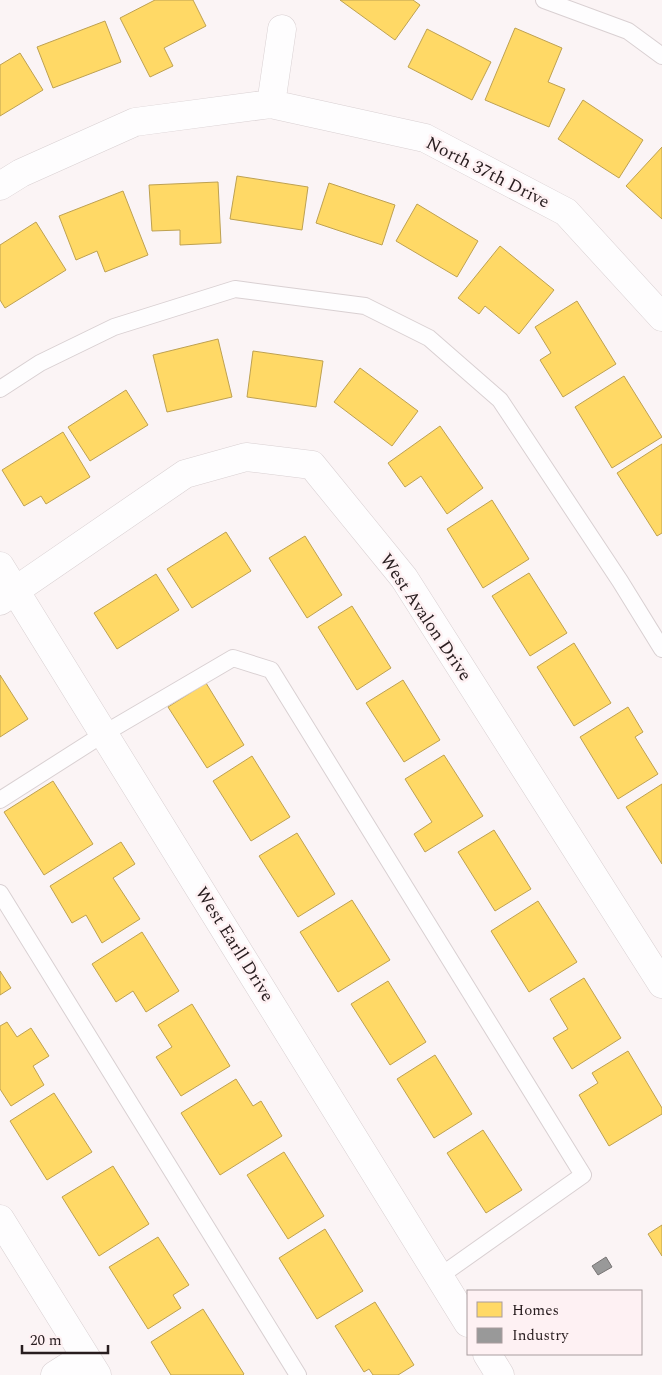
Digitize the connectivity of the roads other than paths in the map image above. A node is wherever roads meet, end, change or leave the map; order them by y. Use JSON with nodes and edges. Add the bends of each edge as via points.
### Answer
{"nodes":[{"id":1,"x":544,"y":0,"type":"edge"},
{"id":2,"x":282,"y":29,"type":"dead end"},
{"id":3,"x":662,"y":56,"type":"edge"},
{"id":4,"x":271,"y":104,"type":"junction"},
{"id":5,"x":0,"y":186,"type":"edge"},
{"id":6,"x":662,"y":317,"type":"edge"},
{"id":7,"x":0,"y":389,"type":"edge"},
{"id":8,"x":0,"y":566,"type":"edge"},
{"id":9,"x":8,"y":596,"type":"edge"},
{"id":10,"x":662,"y":649,"type":"edge"},
{"id":11,"x":105,"y":733,"type":"junction"},
{"id":12,"x":0,"y":800,"type":"edge"},
{"id":13,"x":0,"y":893,"type":"edge"},
{"id":14,"x":662,"y":984,"type":"edge"},
{"id":15,"x":0,"y":1219,"type":"edge"},
{"id":16,"x":440,"y":1276,"type":"junction"},
{"id":17,"x":467,"y":1321,"type":"edge"},
{"id":18,"x":488,"y":1355,"type":"edge"},
{"id":19,"x":91,"y":1366,"type":"edge"},
{"id":20,"x":55,"y":1375,"type":"edge"},
{"id":21,"x":298,"y":1375,"type":"edge"},
{"id":22,"x":500,"y":1375,"type":"edge"}],
"edges":[{"from":1,"to":3,"type":"lane","via":[[628,31]]},
{"from":2,"to":4,"type":"street"},
{"from":4,"to":5,"type":"street","name":"North 37th Drive","via":[[134,122],[20,173]]},
{"from":4,"to":6,"type":"street","name":"North 37th Drive","via":[[424,138],[566,212]]},
{"from":7,"to":10,"type":"lane","via":[[40,363],[114,328],[235,289],[365,306],[429,338],[500,400]]},
{"from":8,"to":9,"type":"street","name":"West Earll Drive"},
{"from":9,"to":11,"type":"street","name":"West Earll Drive"},
{"from":9,"to":14,"type":"street","name":"West Avalon Drive","via":[[185,474],[246,457],[312,465],[404,578]]},
{"from":11,"to":12,"type":"lane"},
{"from":11,"to":16,"type":"street","name":"West Earll Drive"},
{"from":11,"to":16,"type":"lane","via":[[234,658],[271,670],[534,1093],[583,1175]]},
{"from":13,"to":21,"type":"lane"},
{"from":15,"to":19,"type":"street"},
{"from":16,"to":17,"type":"street","name":"West Earll Drive"},
{"from":18,"to":22,"type":"street"},
{"from":19,"to":20,"type":"street"}]}
